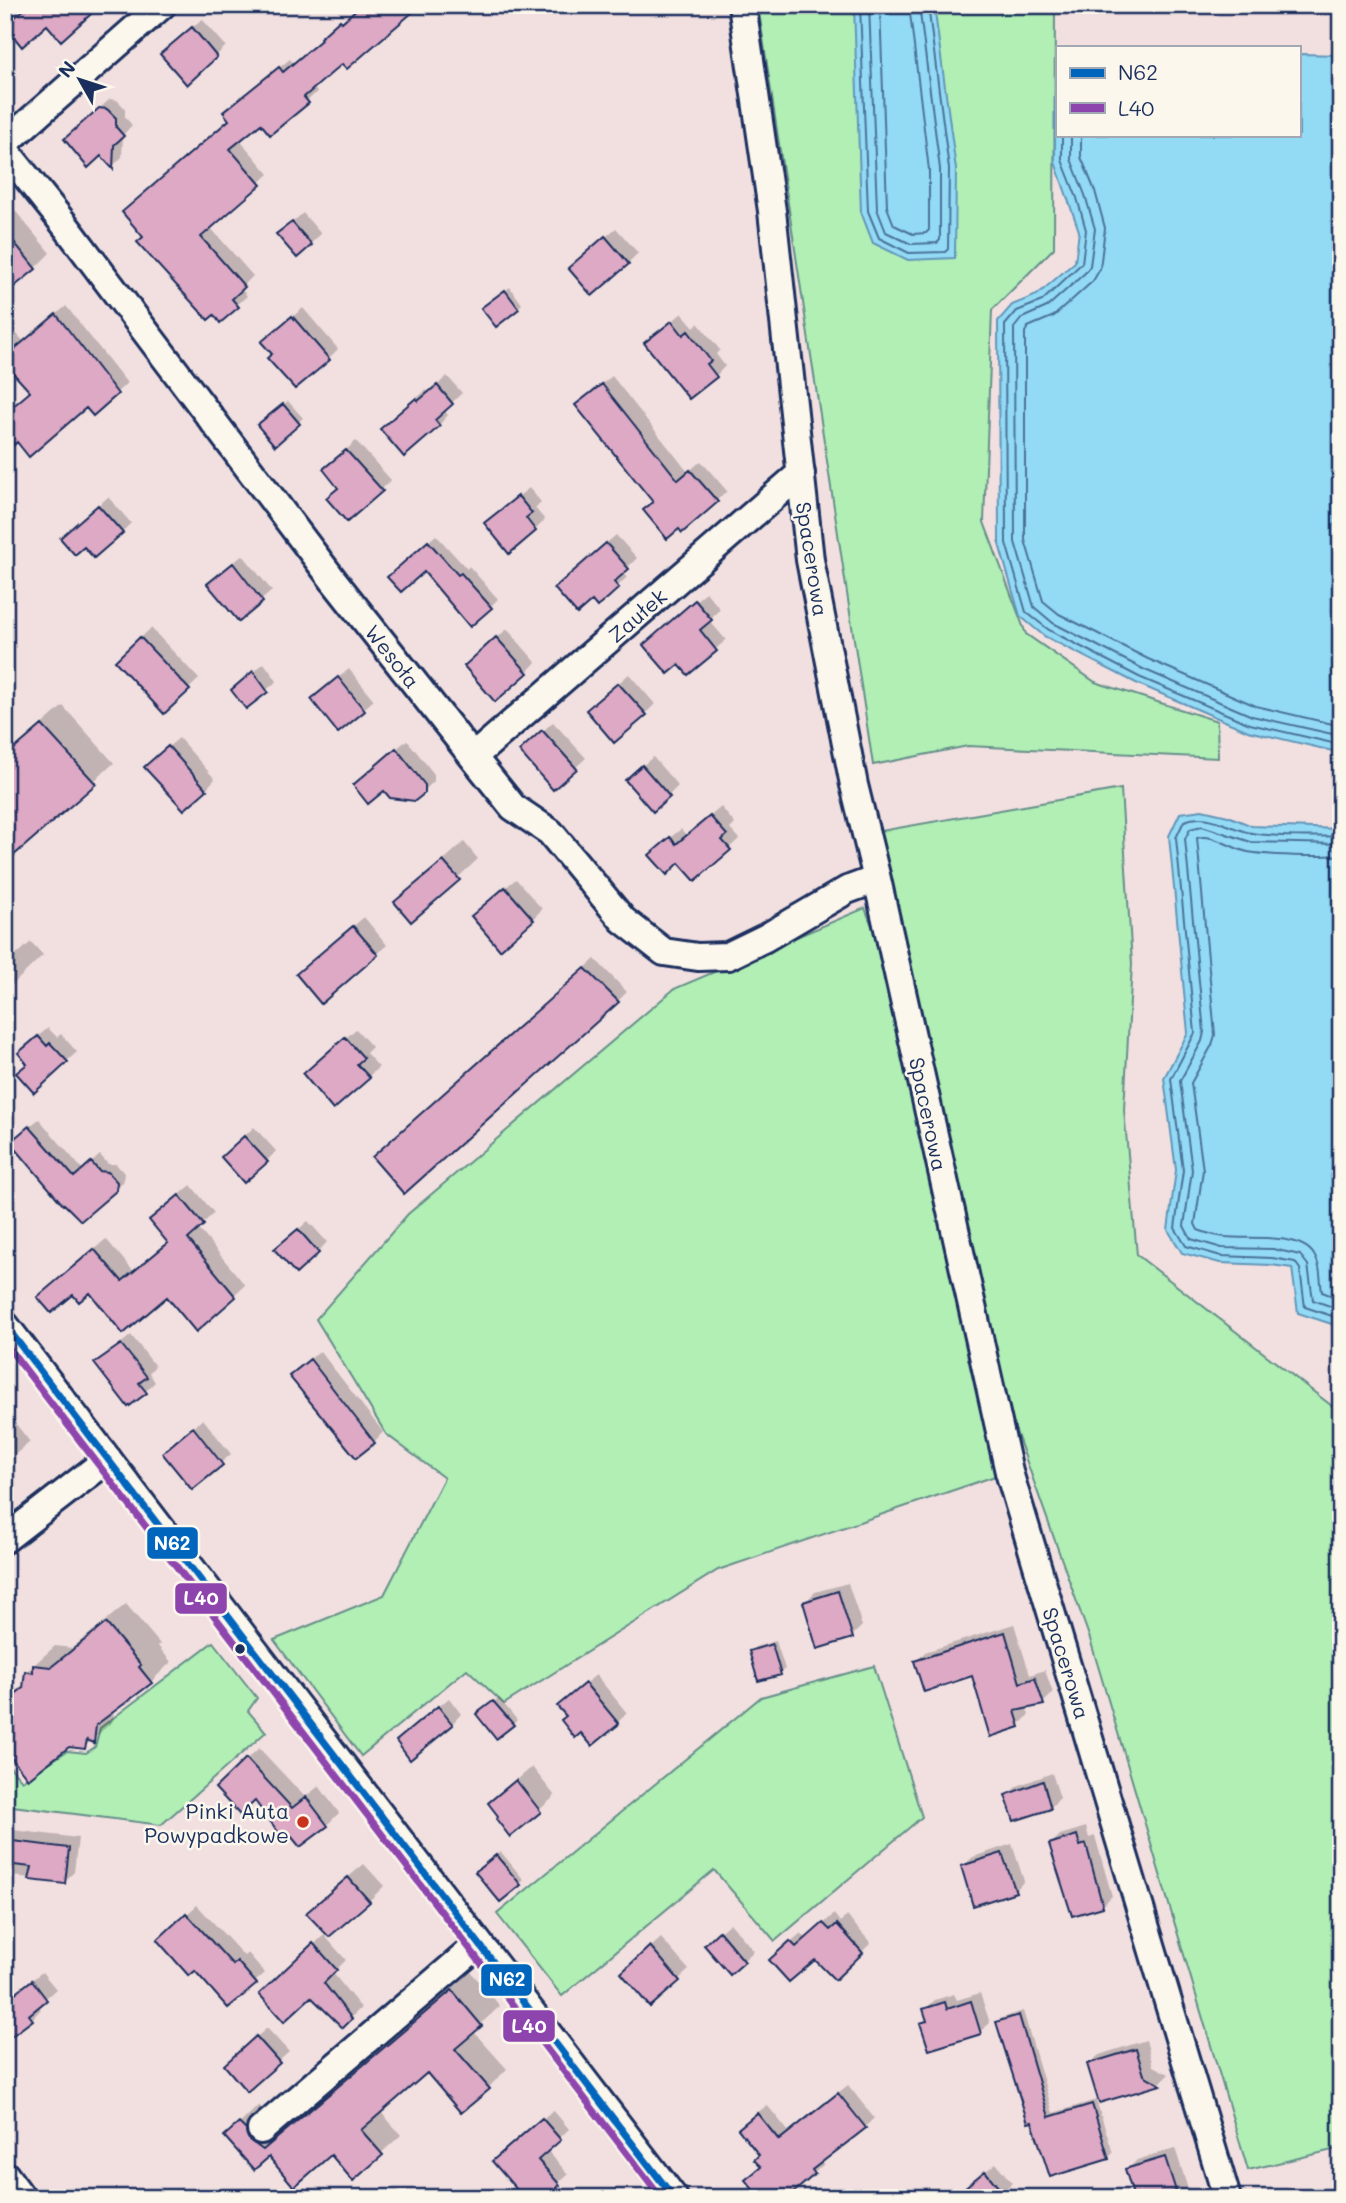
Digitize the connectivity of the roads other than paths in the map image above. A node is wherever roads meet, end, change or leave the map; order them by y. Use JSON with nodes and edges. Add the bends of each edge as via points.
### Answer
{"nodes":[{"id":1,"x":162,"y":5,"type":"edge"},
{"id":2,"x":743,"y":5,"type":"edge"},
{"id":3,"x":5,"y":143,"type":"edge"},
{"id":4,"x":5,"y":150,"type":"edge"},
{"id":5,"x":801,"y":473,"type":"junction"},
{"id":6,"x":473,"y":757,"type":"junction"},
{"id":7,"x":877,"y":879,"type":"junction"},
{"id":8,"x":5,"y":1325,"type":"edge"},
{"id":9,"x":108,"y":1459,"type":"junction"},
{"id":10,"x":5,"y":1539,"type":"edge"},
{"id":11,"x":479,"y":1944,"type":"junction"},
{"id":12,"x":261,"y":2130,"type":"dead end"},
{"id":13,"x":5,"y":2175,"type":"edge"},
{"id":14,"x":22,"y":2198,"type":"edge"},
{"id":15,"x":674,"y":2198,"type":"edge"},
{"id":16,"x":1227,"y":2198,"type":"edge"}],
"edges":[{"from":1,"to":3,"type":"street"},
{"from":2,"to":5,"type":"street","name":"Spacerowa"},
{"from":4,"to":6,"type":"street","name":"Wesoła"},
{"from":5,"to":6,"type":"street","name":"Zaułek"},
{"from":5,"to":7,"type":"street","name":"Spacerowa","via":[[810,560]]},
{"from":6,"to":7,"type":"street","name":"Wesoła","via":[[513,807],[550,832],[623,920],[663,952],[728,956],[847,890]]},
{"from":7,"to":16,"type":"street","name":"Spacerowa","via":[[1009,1472]]},
{"from":8,"to":9,"type":"street"},
{"from":9,"to":10,"type":"street"},
{"from":9,"to":11,"type":"street"},
{"from":11,"to":12,"type":"street"},
{"from":11,"to":15,"type":"street"},
{"from":13,"to":14,"type":"street"}]}
